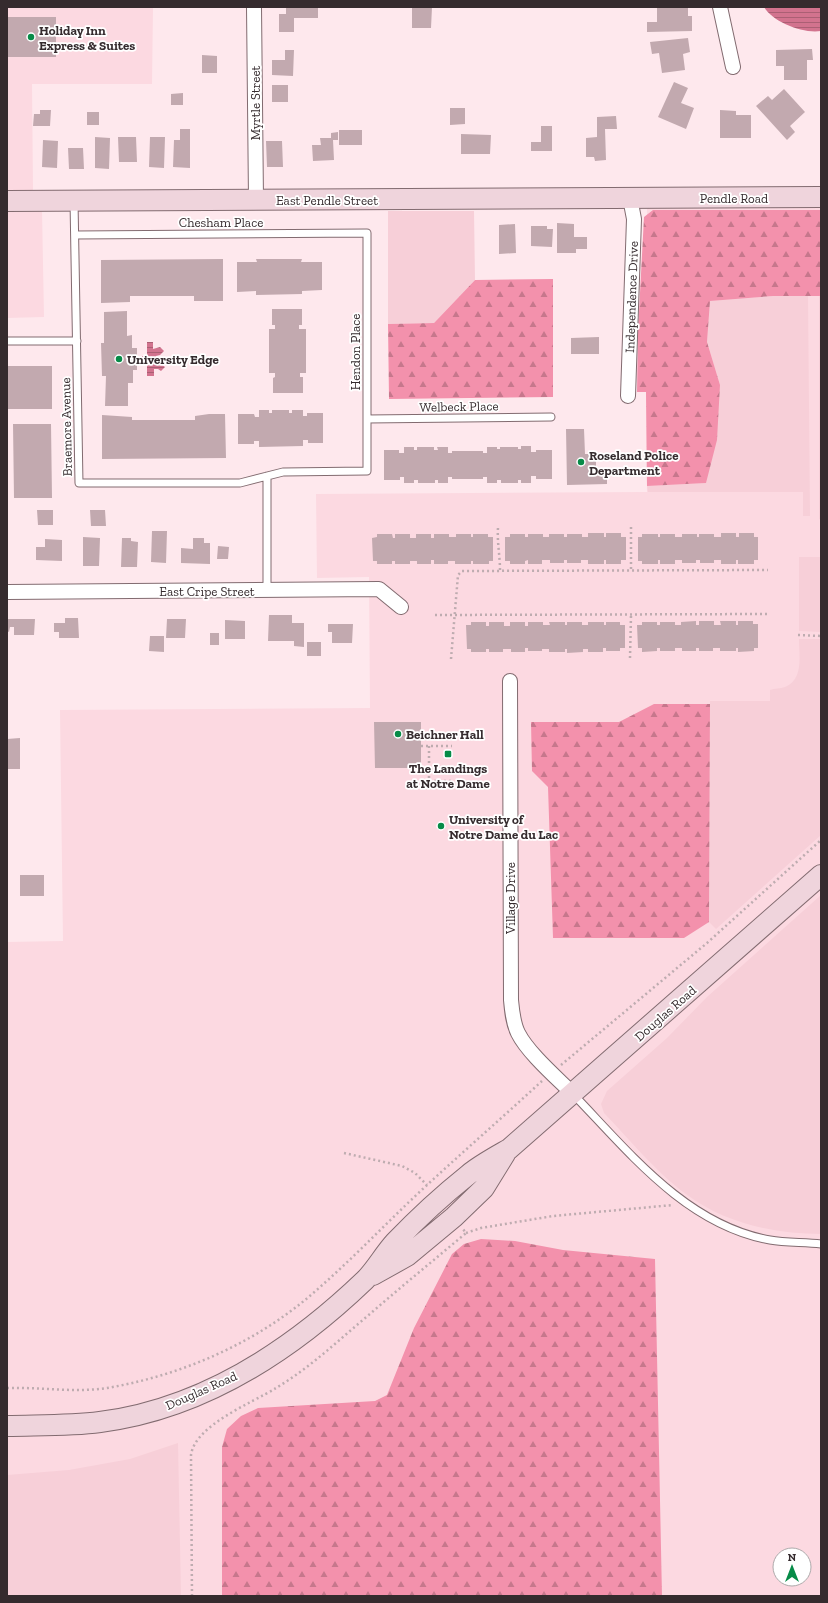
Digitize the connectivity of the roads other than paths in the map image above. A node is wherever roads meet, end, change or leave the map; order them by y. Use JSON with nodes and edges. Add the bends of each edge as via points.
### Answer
{"nodes":[{"id":1,"x":254,"y":7,"type":"edge"},
{"id":2,"x":720,"y":7,"type":"edge"},
{"id":3,"x":733,"y":67,"type":"dead end"},
{"id":4,"x":821,"y":197,"type":"edge"},
{"id":5,"x":639,"y":198,"type":"junction"},
{"id":6,"x":74,"y":200,"type":"junction"},
{"id":7,"x":256,"y":200,"type":"junction"},
{"id":8,"x":7,"y":201,"type":"edge"},
{"id":9,"x":367,"y":233,"type":"joint"},
{"id":10,"x":75,"y":235,"type":"junction"},
{"id":11,"x":7,"y":341,"type":"edge"},
{"id":12,"x":77,"y":341,"type":"junction"},
{"id":13,"x":628,"y":396,"type":"dead end"},
{"id":14,"x":552,"y":417,"type":"dead end"},
{"id":15,"x":367,"y":418,"type":"junction"},
{"id":16,"x":367,"y":471,"type":"joint"},
{"id":17,"x":267,"y":476,"type":"junction"},
{"id":18,"x":267,"y":590,"type":"junction"},
{"id":19,"x":7,"y":592,"type":"edge"},
{"id":20,"x":401,"y":607,"type":"dead end"},
{"id":21,"x":510,"y":681,"type":"dead end"},
{"id":22,"x":821,"y":875,"type":"edge"},
{"id":23,"x":573,"y":1094,"type":"junction"},
{"id":24,"x":821,"y":1244,"type":"edge"},
{"id":25,"x":7,"y":1426,"type":"edge"}],
"edges":[{"from":1,"to":7,"type":"street","name":"Myrtle Street"},
{"from":2,"to":3,"type":"street"},
{"from":4,"to":5,"type":"street","name":"Pendle Road"},
{"from":5,"to":7,"type":"street","name":"East Pendle Street"},
{"from":5,"to":13,"type":"street","name":"Independence Drive","via":[[634,219]]},
{"from":6,"to":7,"type":"street","name":"East Pendle Street"},
{"from":6,"to":8,"type":"street","name":"East Pendle Street"},
{"from":6,"to":10,"type":"lane","name":"Braemore Avenue"},
{"from":9,"to":10,"type":"lane","name":"Chesham Place"},
{"from":9,"to":15,"type":"lane","name":"Hendon Place"},
{"from":10,"to":12,"type":"lane","name":"Braemore Avenue"},
{"from":11,"to":12,"type":"lane"},
{"from":12,"to":17,"type":"lane","name":"Braemore Avenue","via":[[79,483],[240,483]]},
{"from":14,"to":15,"type":"lane","name":"Welbeck Place"},
{"from":15,"to":16,"type":"lane","name":"Hendon Place"},
{"from":16,"to":17,"type":"lane","name":"Braemore Avenue","via":[[283,472]]},
{"from":17,"to":18,"type":"lane"},
{"from":18,"to":19,"type":"street","name":"East Cripe Street"},
{"from":18,"to":20,"type":"street","name":"East Cripe Street","via":[[380,589]]},
{"from":21,"to":23,"type":"street","name":"Village Drive","via":[[513,1019],[525,1044]]},
{"from":22,"to":23,"type":"street","name":"Douglas Road"},
{"from":23,"to":24,"type":"lane","via":[[653,1177],[686,1203],[725,1226],[769,1240]]},
{"from":23,"to":25,"type":"street","name":"Douglas Road","via":[[509,1149],[469,1174],[440,1199],[394,1243],[366,1279],[301,1336],[264,1361],[209,1390],[176,1404],[142,1414],[101,1422]]}]}
